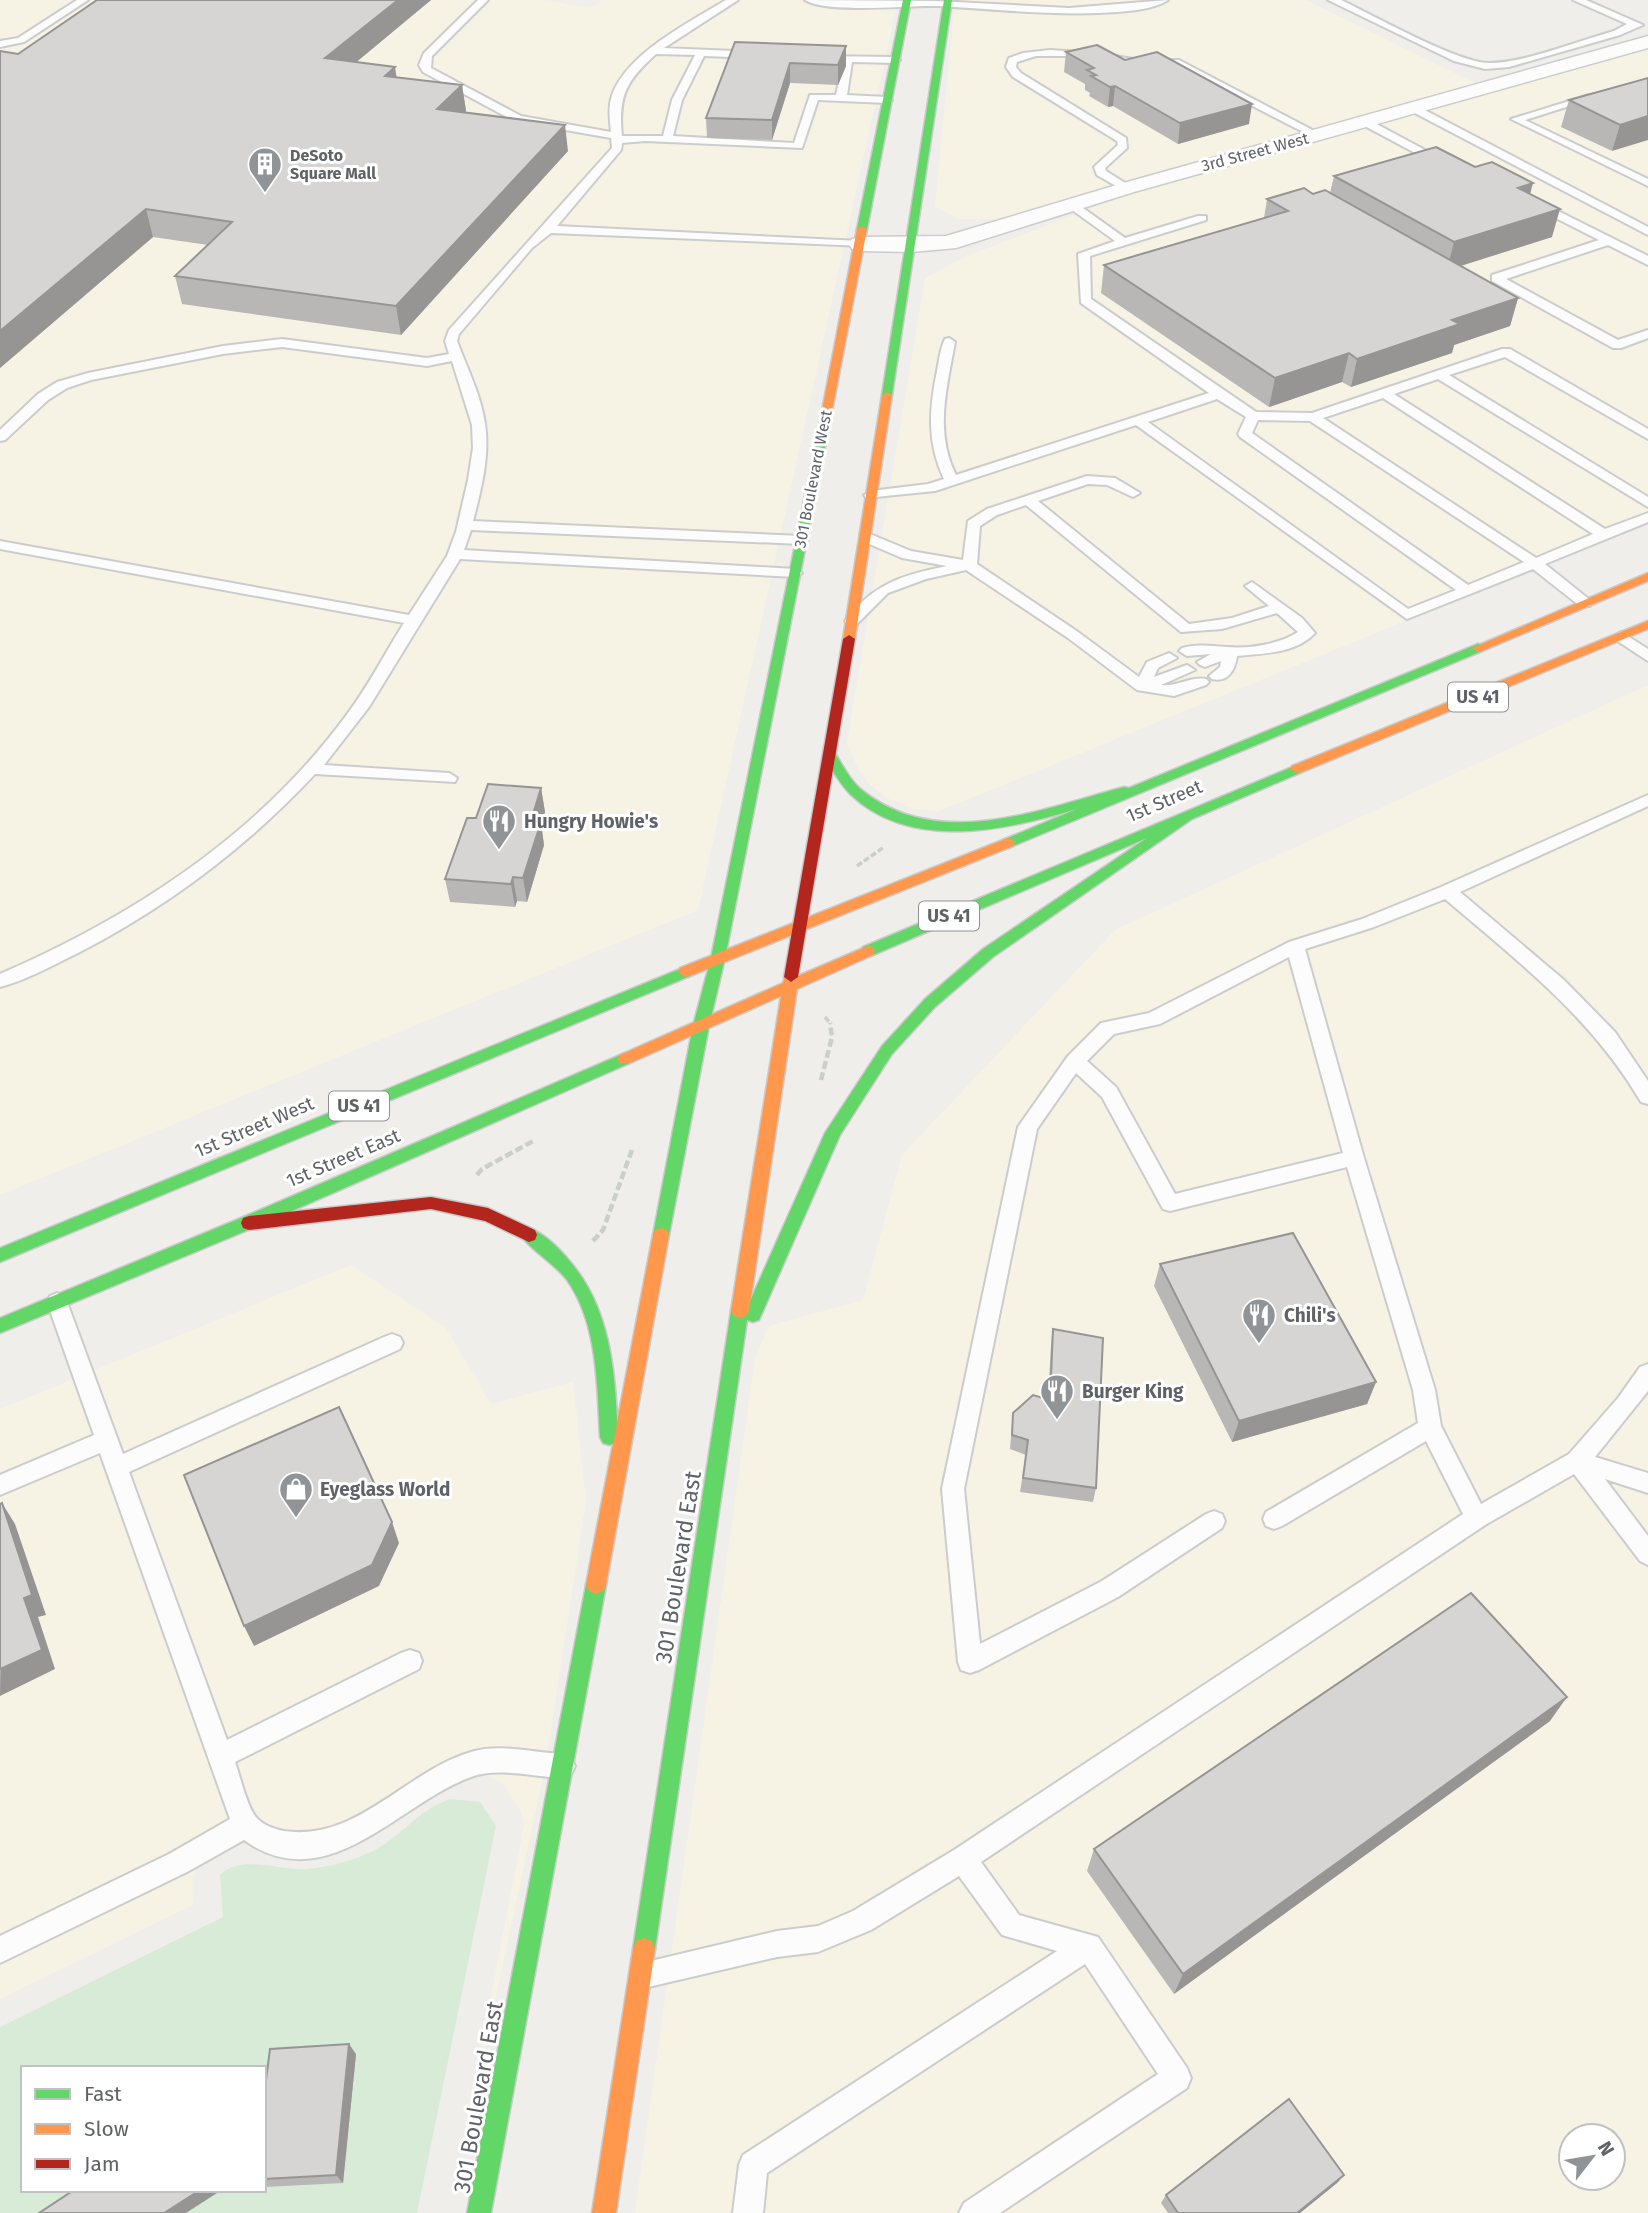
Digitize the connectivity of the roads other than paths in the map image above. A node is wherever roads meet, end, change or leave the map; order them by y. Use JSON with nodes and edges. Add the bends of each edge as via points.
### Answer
{"nodes":[{"id":1,"x":83,"y":0,"type":"edge"},
{"id":2,"x":483,"y":0,"type":"edge"},
{"id":3,"x":733,"y":0,"type":"edge"},
{"id":4,"x":810,"y":0,"type":"edge"},
{"id":5,"x":1163,"y":0,"type":"edge"},
{"id":6,"x":1333,"y":0,"type":"edge"},
{"id":7,"x":1578,"y":0,"type":"edge"},
{"id":8,"x":907,"y":1,"type":"edge"},
{"id":9,"x":948,"y":2,"type":"edge"},
{"id":10,"x":1640,"y":30,"type":"edge"},
{"id":11,"x":0,"y":44,"type":"edge"},
{"id":12,"x":656,"y":51,"type":"junction"},
{"id":13,"x":701,"y":53,"type":"junction"},
{"id":14,"x":767,"y":56,"type":"edge"},
{"id":15,"x":808,"y":57,"type":"edge"},
{"id":16,"x":848,"y":59,"type":"junction"},
{"id":17,"x":895,"y":60,"type":"junction"},
{"id":18,"x":1608,"y":92,"type":"edge"},
{"id":19,"x":841,"y":98,"type":"junction"},
{"id":20,"x":887,"y":100,"type":"junction"},
{"id":21,"x":1413,"y":108,"type":"junction"},
{"id":22,"x":1364,"y":122,"type":"junction"},
{"id":23,"x":1317,"y":135,"type":"junction"},
{"id":24,"x":617,"y":138,"type":"junction"},
{"id":25,"x":667,"y":139,"type":"junction"},
{"id":26,"x":1459,"y":164,"type":"edge"},
{"id":27,"x":1648,"y":183,"type":"edge"},
{"id":28,"x":1127,"y":188,"type":"junction"},
{"id":29,"x":1521,"y":196,"type":"edge"},
{"id":30,"x":1072,"y":205,"type":"junction"},
{"id":31,"x":1202,"y":218,"type":"dead end"},
{"id":32,"x":548,"y":229,"type":"junction"},
{"id":33,"x":1648,"y":232,"type":"edge"},
{"id":34,"x":1608,"y":241,"type":"junction"},
{"id":35,"x":1124,"y":242,"type":"junction"},
{"id":36,"x":860,"y":244,"type":"junction"},
{"id":37,"x":912,"y":245,"type":"junction"},
{"id":38,"x":1648,"y":261,"type":"edge"},
{"id":39,"x":1648,"y":334,"type":"edge"},
{"id":40,"x":949,"y":342,"type":"dead end"},
{"id":41,"x":456,"y":357,"type":"junction"},
{"id":42,"x":1440,"y":375,"type":"junction"},
{"id":43,"x":1384,"y":393,"type":"junction"},
{"id":44,"x":1219,"y":394,"type":"junction"},
{"id":45,"x":1253,"y":416,"type":"junction"},
{"id":46,"x":1313,"y":417,"type":"junction"},
{"id":47,"x":1137,"y":421,"type":"junction"},
{"id":48,"x":1648,"y":435,"type":"edge"},
{"id":49,"x":0,"y":437,"type":"edge"},
{"id":50,"x":952,"y":481,"type":"junction"},
{"id":51,"x":1133,"y":493,"type":"dead end"},
{"id":52,"x":872,"y":495,"type":"junction"},
{"id":53,"x":1030,"y":502,"type":"junction"},
{"id":54,"x":1648,"y":503,"type":"edge"},
{"id":55,"x":1648,"y":517,"type":"edge"},
{"id":56,"x":463,"y":526,"type":"junction"},
{"id":57,"x":1604,"y":535,"type":"junction"},
{"id":58,"x":865,"y":537,"type":"junction"},
{"id":59,"x":801,"y":540,"type":"junction"},
{"id":60,"x":0,"y":545,"type":"edge"},
{"id":61,"x":456,"y":554,"type":"junction"},
{"id":62,"x":1534,"y":563,"type":"junction"},
{"id":63,"x":970,"y":566,"type":"junction"},
{"id":64,"x":795,"y":572,"type":"junction"},
{"id":65,"x":1648,"y":577,"type":"edge"},
{"id":66,"x":1252,"y":586,"type":"dead end"},
{"id":67,"x":1467,"y":591,"type":"junction"},
{"id":68,"x":1585,"y":603,"type":"junction"},
{"id":69,"x":1280,"y":607,"type":"junction"},
{"id":70,"x":413,"y":620,"type":"junction"},
{"id":71,"x":852,"y":621,"type":"junction"},
{"id":72,"x":1648,"y":625,"type":"edge"},
{"id":73,"x":1621,"y":637,"type":"junction"},
{"id":74,"x":1187,"y":651,"type":"dead end"},
{"id":75,"x":1230,"y":652,"type":"junction"},
{"id":76,"x":1648,"y":656,"type":"edge"},
{"id":77,"x":1169,"y":658,"type":"dead end"},
{"id":78,"x":1205,"y":662,"type":"dead end"},
{"id":79,"x":1187,"y":670,"type":"dead end"},
{"id":80,"x":1217,"y":676,"type":"dead end"},
{"id":81,"x":1201,"y":682,"type":"dead end"},
{"id":82,"x":1142,"y":687,"type":"junction"},
{"id":83,"x":830,"y":756,"type":"junction"},
{"id":84,"x":311,"y":769,"type":"junction"},
{"id":85,"x":449,"y":778,"type":"dead end"},
{"id":86,"x":1150,"y":785,"type":"junction"},
{"id":87,"x":1648,"y":800,"type":"edge"},
{"id":88,"x":1198,"y":810,"type":"junction"},
{"id":89,"x":1447,"y":891,"type":"junction"},
{"id":90,"x":798,"y":928,"type":"junction"},
{"id":91,"x":1294,"y":946,"type":"junction"},
{"id":92,"x":718,"y":958,"type":"junction"},
{"id":93,"x":0,"y":981,"type":"edge"},
{"id":94,"x":789,"y":986,"type":"junction"},
{"id":95,"x":701,"y":1026,"type":"junction"},
{"id":96,"x":1075,"y":1061,"type":"junction"},
{"id":97,"x":1648,"y":1097,"type":"edge"},
{"id":98,"x":1354,"y":1158,"type":"junction"},
{"id":99,"x":247,"y":1223,"type":"junction"},
{"id":100,"x":0,"y":1255,"type":"edge"},
{"id":101,"x":57,"y":1302,"type":"junction"},
{"id":102,"x":0,"y":1326,"type":"edge"},
{"id":103,"x":392,"y":1343,"type":"dead end"},
{"id":104,"x":733,"y":1359,"type":"junction"},
{"id":105,"x":1648,"y":1373,"type":"edge"},
{"id":106,"x":1430,"y":1427,"type":"junction"},
{"id":107,"x":106,"y":1440,"type":"junction"},
{"id":108,"x":1577,"y":1461,"type":"junction"},
{"id":109,"x":116,"y":1467,"type":"junction"},
{"id":110,"x":1648,"y":1483,"type":"edge"},
{"id":111,"x":0,"y":1485,"type":"edge"},
{"id":112,"x":614,"y":1496,"type":"junction"},
{"id":113,"x":1477,"y":1518,"type":"junction"},
{"id":114,"x":1274,"y":1519,"type":"dead end"},
{"id":115,"x":1214,"y":1521,"type":"dead end"},
{"id":116,"x":1648,"y":1554,"type":"edge"},
{"id":117,"x":410,"y":1661,"type":"dead end"},
{"id":118,"x":219,"y":1757,"type":"junction"},
{"id":119,"x":562,"y":1766,"type":"junction"},
{"id":120,"x":245,"y":1825,"type":"junction"},
{"id":121,"x":963,"y":1859,"type":"junction"},
{"id":122,"x":1089,"y":1946,"type":"junction"},
{"id":123,"x":0,"y":1950,"type":"edge"},
{"id":124,"x":638,"y":1976,"type":"junction"},
{"id":125,"x":479,"y":2213,"type":"edge"},
{"id":126,"x":604,"y":2213,"type":"edge"},
{"id":127,"x":748,"y":2213,"type":"edge"},
{"id":128,"x":974,"y":2213,"type":"edge"}],
"edges":[{"from":1,"to":11,"type":"lane","via":[[21,40]]},
{"from":2,"to":24,"type":"lane","via":[[427,55],[427,70],[518,118]]},
{"from":3,"to":12,"type":"lane"},
{"from":4,"to":8,"type":"lane","via":[[842,4]]},
{"from":5,"to":9,"type":"lane","via":[[1096,9]]},
{"from":6,"to":10,"type":"lane","via":[[1458,59],[1485,66]]},
{"from":7,"to":10,"type":"lane"},
{"from":8,"to":9,"type":"lane"},
{"from":8,"to":17,"type":"main road","name":"301 Boulevard West"},
{"from":9,"to":37,"type":"main road"},
{"from":10,"to":21,"type":"street","name":"3rd Street West"},
{"from":12,"to":13,"type":"lane"},
{"from":12,"to":24,"type":"lane","via":[[625,79],[617,95]]},
{"from":13,"to":14,"type":"lane"},
{"from":13,"to":25,"type":"lane","via":[[677,100]]},
{"from":15,"to":16,"type":"lane"},
{"from":16,"to":17,"type":"lane"},
{"from":16,"to":19,"type":"lane"},
{"from":17,"to":20,"type":"main road","name":"301 Boulevard West"},
{"from":18,"to":27,"type":"lane","via":[[1516,119]]},
{"from":19,"to":20,"type":"lane"},
{"from":19,"to":25,"type":"lane","via":[[814,97],[798,146]]},
{"from":20,"to":36,"type":"main road","name":"301 Boulevard West"},
{"from":21,"to":22,"type":"street","name":"3rd Street West"},
{"from":21,"to":33,"type":"lane"},
{"from":22,"to":23,"type":"street","name":"3rd Street West"},
{"from":22,"to":26,"type":"lane","via":[[1423,153]]},
{"from":23,"to":28,"type":"street","name":"3rd Street West"},
{"from":23,"to":28,"type":"lane","via":[[1175,62],[1152,65],[1120,58],[1038,53],[1013,60],[1017,75],[1122,140],[1123,146],[1099,167],[1101,173]]},
{"from":24,"to":25,"type":"lane"},
{"from":24,"to":32,"type":"lane","via":[[613,154]]},
{"from":28,"to":30,"type":"street","name":"3rd Street West"},
{"from":29,"to":34,"type":"lane"},
{"from":30,"to":35,"type":"lane"},
{"from":30,"to":37,"type":"street","name":"3rd Street West","via":[[948,243]]},
{"from":31,"to":35,"type":"lane"},
{"from":32,"to":36,"type":"lane"},
{"from":32,"to":41,"type":"lane","via":[[460,324],[451,341]]},
{"from":34,"to":38,"type":"lane"},
{"from":34,"to":39,"type":"lane","via":[[1496,278],[1617,345]]},
{"from":35,"to":44,"type":"lane","via":[[1084,254],[1085,300]]},
{"from":36,"to":37,"type":"street","name":"3rd Street West"},
{"from":36,"to":59,"type":"main road","name":"301 Boulevard West"},
{"from":37,"to":52,"type":"main road"},
{"from":40,"to":50,"type":"lane","via":[[934,433]]},
{"from":41,"to":49,"type":"lane","via":[[427,362],[282,343],[223,350],[74,381],[51,391]]},
{"from":41,"to":56,"type":"lane","via":[[480,436]]},
{"from":42,"to":43,"type":"lane"},
{"from":42,"to":48,"type":"lane","via":[[1506,352]]},
{"from":42,"to":54,"type":"lane"},
{"from":43,"to":46,"type":"lane"},
{"from":43,"to":57,"type":"lane"},
{"from":44,"to":45,"type":"lane"},
{"from":44,"to":47,"type":"lane"},
{"from":45,"to":46,"type":"lane"},
{"from":45,"to":67,"type":"lane","via":[[1245,434]]},
{"from":46,"to":62,"type":"lane"},
{"from":47,"to":50,"type":"lane"},
{"from":47,"to":67,"type":"lane","via":[[1407,615]]},
{"from":50,"to":52,"type":"lane"},
{"from":51,"to":53,"type":"lane","via":[[1110,481],[1087,480]]},
{"from":52,"to":58,"type":"main road"},
{"from":53,"to":63,"type":"lane","via":[[992,512],[974,524]]},
{"from":53,"to":69,"type":"lane","via":[[1186,629],[1247,620]]},
{"from":55,"to":57,"type":"lane"},
{"from":56,"to":59,"type":"lane"},
{"from":56,"to":61,"type":"lane"},
{"from":57,"to":62,"type":"lane"},
{"from":58,"to":63,"type":"lane","via":[[907,555]]},
{"from":58,"to":71,"type":"main road"},
{"from":59,"to":64,"type":"main road","name":"301 Boulevard West"},
{"from":60,"to":70,"type":"lane"},
{"from":61,"to":64,"type":"lane"},
{"from":61,"to":70,"type":"lane"},
{"from":62,"to":67,"type":"lane"},
{"from":62,"to":68,"type":"lane"},
{"from":63,"to":71,"type":"lane","via":[[923,575],[883,590]]},
{"from":63,"to":82,"type":"lane"},
{"from":64,"to":92,"type":"main road","name":"301 Boulevard West"},
{"from":65,"to":68,"type":"main road","name":"1st Street","number":"US 41"},
{"from":66,"to":69,"type":"lane"},
{"from":68,"to":86,"type":"main road","name":"1st Street","number":"US 41"},
{"from":69,"to":75,"type":"lane","via":[[1307,633],[1289,645]]},
{"from":70,"to":84,"type":"lane","via":[[354,716]]},
{"from":71,"to":83,"type":"main road"},
{"from":72,"to":73,"type":"main road","name":"1st Street","number":"US 41"},
{"from":73,"to":76,"type":"lane"},
{"from":73,"to":88,"type":"main road","name":"1st Street","number":"US 41"},
{"from":74,"to":75,"type":"lane"},
{"from":75,"to":78,"type":"lane"},
{"from":75,"to":80,"type":"lane","via":[[1227,669]]},
{"from":77,"to":82,"type":"lane","via":[[1152,664]]},
{"from":79,"to":82,"type":"lane"},
{"from":81,"to":82,"type":"lane","via":[[1174,691]]},
{"from":83,"to":86,"type":"main road","via":[[850,785],[873,805],[906,821],[942,827],[1002,823]]},
{"from":83,"to":90,"type":"main road"},
{"from":84,"to":85,"type":"lane"},
{"from":84,"to":93,"type":"lane","via":[[261,820],[170,891],[72,949]]},
{"from":86,"to":90,"type":"main road","name":"1st Street","number":"US 41"},
{"from":87,"to":89,"type":"lane"},
{"from":88,"to":94,"type":"main road","name":"1st Street","number":"US 41"},
{"from":88,"to":104,"type":"main road","via":[[988,953],[930,1003],[887,1050],[833,1133]]},
{"from":89,"to":91,"type":"lane"},
{"from":89,"to":97,"type":"lane","via":[[1590,1017]]},
{"from":90,"to":92,"type":"main road","name":"1st Street","number":"US 41"},
{"from":90,"to":94,"type":"main road","name":"301 Boulevard East"},
{"from":91,"to":96,"type":"lane","via":[[1153,1018],[1108,1028]]},
{"from":91,"to":98,"type":"lane"},
{"from":92,"to":95,"type":"main road","name":"301 Boulevard East"},
{"from":92,"to":100,"type":"main road","name":"1st Street West","number":"US 41"},
{"from":94,"to":95,"type":"main road","name":"1st Street","number":"US 41"},
{"from":94,"to":104,"type":"main road","name":"301 Boulevard East"},
{"from":95,"to":99,"type":"main road","name":"1st Street East","number":"US 41"},
{"from":95,"to":112,"type":"main road","name":"301 Boulevard East"},
{"from":96,"to":98,"type":"lane","via":[[1109,1092],[1170,1203]]},
{"from":96,"to":115,"type":"lane","via":[[1028,1127],[953,1489],[970,1662],[1110,1589]]},
{"from":98,"to":106,"type":"lane","via":[[1424,1390]]},
{"from":99,"to":101,"type":"main road","name":"1st Street East","number":"US 41"},
{"from":99,"to":112,"type":"main road","via":[[431,1203],[483,1211],[540,1241],[579,1284],[600,1334]]},
{"from":101,"to":102,"type":"main road","name":"1st Street East","number":"US 41"},
{"from":101,"to":107,"type":"lane"},
{"from":103,"to":109,"type":"lane"},
{"from":104,"to":124,"type":"main road","name":"301 Boulevard East"},
{"from":105,"to":108,"type":"lane"},
{"from":106,"to":113,"type":"lane"},
{"from":106,"to":114,"type":"lane"},
{"from":107,"to":109,"type":"lane"},
{"from":107,"to":111,"type":"lane"},
{"from":108,"to":110,"type":"lane"},
{"from":108,"to":113,"type":"lane"},
{"from":108,"to":116,"type":"lane"},
{"from":109,"to":118,"type":"lane"},
{"from":112,"to":119,"type":"main road","name":"301 Boulevard East"},
{"from":113,"to":121,"type":"lane"},
{"from":117,"to":118,"type":"lane"},
{"from":118,"to":120,"type":"lane"},
{"from":119,"to":120,"type":"lane","via":[[474,1763],[376,1821],[330,1841],[300,1847],[270,1841]]},
{"from":119,"to":125,"type":"main road","name":"301 Boulevard East"},
{"from":120,"to":123,"type":"lane"},
{"from":121,"to":122,"type":"lane","via":[[1011,1926]]},
{"from":121,"to":124,"type":"lane","via":[[862,1921],[818,1939],[776,1944]]},
{"from":122,"to":127,"type":"lane","via":[[753,2165]]},
{"from":122,"to":128,"type":"lane","via":[[1177,2078]]},
{"from":124,"to":126,"type":"main road","name":"301 Boulevard East"}]}
